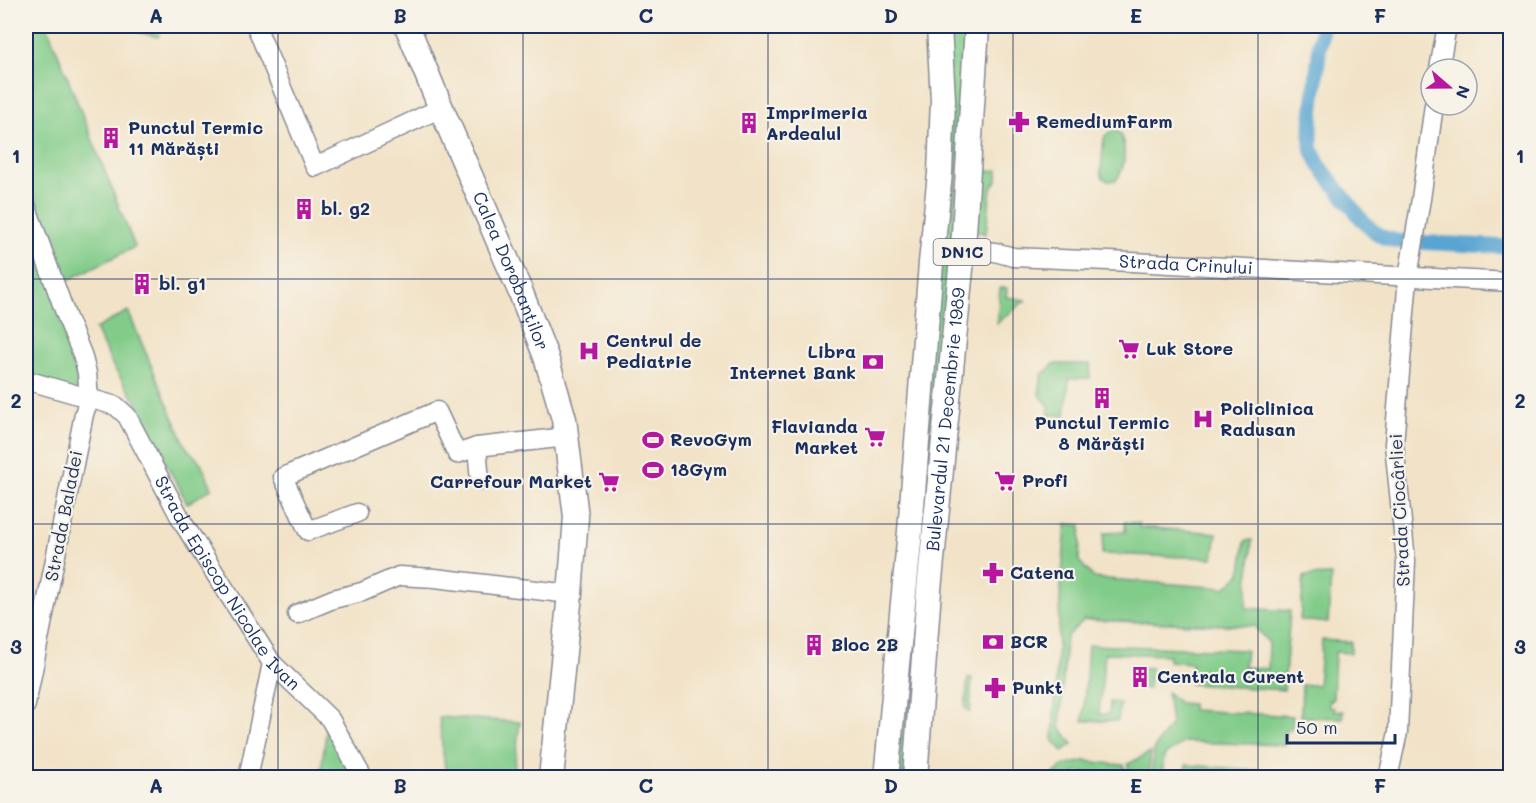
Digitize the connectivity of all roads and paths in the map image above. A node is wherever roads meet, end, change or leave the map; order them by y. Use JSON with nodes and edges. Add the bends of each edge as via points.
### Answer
{"nodes":[{"id":1,"x":256,"y":26,"type":"edge"},
{"id":2,"x":407,"y":26,"type":"edge"},
{"id":3,"x":939,"y":26,"type":"edge"},
{"id":4,"x":977,"y":26,"type":"edge"},
{"id":5,"x":1447,"y":26,"type":"edge"},
{"id":6,"x":1441,"y":57,"type":"edge"},
{"id":7,"x":441,"y":108,"type":"junction"},
{"id":8,"x":1432,"y":117,"type":"edge"},
{"id":9,"x":26,"y":205,"type":"edge"},
{"id":10,"x":963,"y":249,"type":"junction"},
{"id":11,"x":1408,"y":277,"type":"junction"},
{"id":12,"x":1510,"y":282,"type":"edge"},
{"id":13,"x":26,"y":380,"type":"edge"},
{"id":14,"x":89,"y":399,"type":"junction"},
{"id":15,"x":567,"y":437,"type":"junction"},
{"id":16,"x":477,"y":447,"type":"junction"},
{"id":17,"x":480,"y":481,"type":"dead end"},
{"id":18,"x":357,"y":513,"type":"dead end"},
{"id":19,"x":570,"y":594,"type":"junction"},
{"id":20,"x":297,"y":614,"type":"dead end"},
{"id":21,"x":272,"y":663,"type":"junction"},
{"id":22,"x":26,"y":705,"type":"edge"},
{"id":23,"x":248,"y":777,"type":"edge"},
{"id":24,"x":363,"y":777,"type":"edge"},
{"id":25,"x":551,"y":777,"type":"edge"},
{"id":26,"x":886,"y":777,"type":"edge"},
{"id":27,"x":915,"y":777,"type":"edge"},
{"id":28,"x":1389,"y":777,"type":"edge"}],
"edges":[{"from":1,"to":7,"type":"street","via":[[315,167]]},
{"from":2,"to":7,"type":"main road","name":"Calea Dorobanților"},
{"from":3,"to":26,"type":"main road","name":"Bulevardul 21 Decembrie 1989","number":"DN1C","via":[[943,90],[940,173]]},
{"from":4,"to":10,"type":"main road","name":"Bulevardul 21 Decembrie 1989","number":"DN1C"},
{"from":5,"to":6,"type":"street"},
{"from":7,"to":15,"type":"main road","name":"Calea Dorobanților","via":[[544,351]]},
{"from":8,"to":11,"type":"street","name":"Strada Ciocârliei"},
{"from":9,"to":14,"type":"street","via":[[82,354]]},
{"from":10,"to":11,"type":"street","name":"Strada Crinului","via":[[1013,257]]},
{"from":10,"to":27,"type":"main road","name":"Bulevardul 21 Decembrie 1989","number":"DN1C"},
{"from":11,"to":12,"type":"street","name":"Strada Crinului"},
{"from":11,"to":28,"type":"street","name":"Strada Ciocârliei","via":[[1394,444],[1406,561],[1398,732]]},
{"from":13,"to":14,"type":"street","name":"Strada Episcop Nicolae Ivan"},
{"from":14,"to":21,"type":"street","name":"Strada Episcop Nicolae Ivan","via":[[116,406],[127,416],[183,524]]},
{"from":14,"to":22,"type":"street","name":"Strada Baladei"},
{"from":15,"to":16,"type":"street"},
{"from":15,"to":19,"type":"main road","name":"Calea Dorobanților","via":[[576,517]]},
{"from":16,"to":17,"type":"street"},
{"from":16,"to":18,"type":"street","via":[[457,454],[437,411],[283,477],[308,531]]},
{"from":19,"to":20,"type":"street","via":[[399,576]]},
{"from":19,"to":25,"type":"main road","name":"Calea Dorobanților"},
{"from":21,"to":23,"type":"street"},
{"from":21,"to":24,"type":"street","name":"Strada Episcop Nicolae Ivan","via":[[330,719]]}]}
